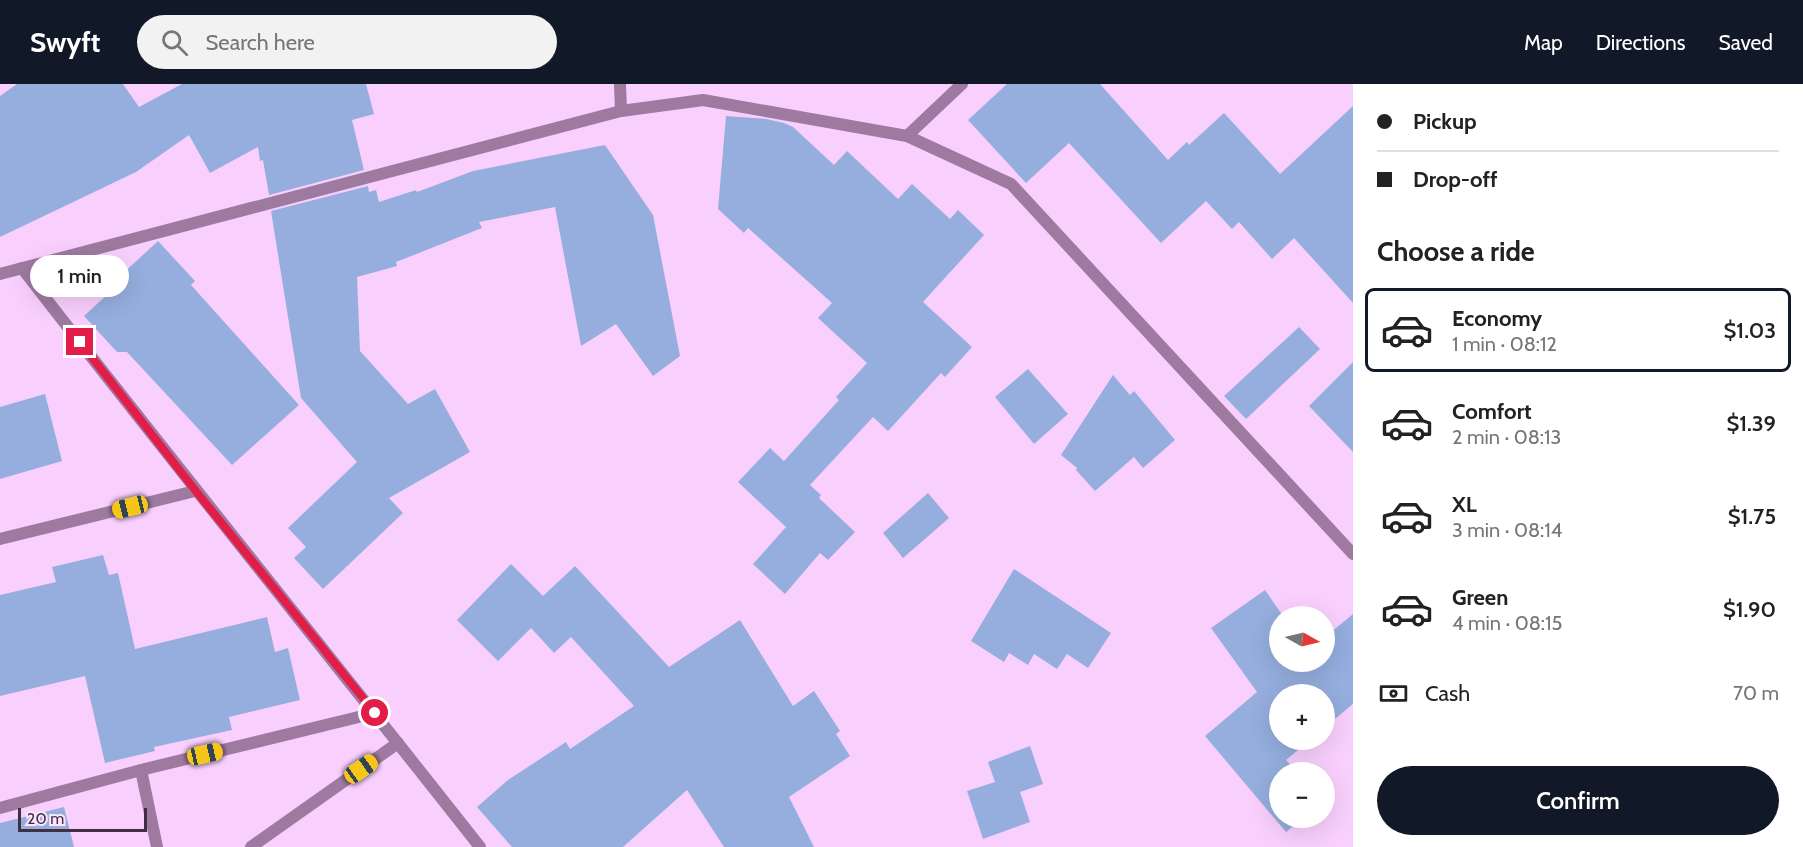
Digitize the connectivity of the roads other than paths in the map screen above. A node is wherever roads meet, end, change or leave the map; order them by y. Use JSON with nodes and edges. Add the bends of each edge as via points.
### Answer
{"nodes":[{"id":1,"x":620,"y":84,"type":"edge"},
{"id":2,"x":962,"y":84,"type":"edge"},
{"id":3,"x":621,"y":111,"type":"junction"},
{"id":4,"x":907,"y":136,"type":"junction"},
{"id":5,"x":22,"y":268,"type":"junction"},
{"id":6,"x":0,"y":274,"type":"edge"},
{"id":7,"x":195,"y":490,"type":"junction"},
{"id":8,"x":0,"y":539,"type":"edge"},
{"id":9,"x":1353,"y":554,"type":"edge"},
{"id":10,"x":375,"y":713,"type":"junction"},
{"id":11,"x":398,"y":743,"type":"junction"},
{"id":12,"x":141,"y":770,"type":"junction"},
{"id":13,"x":0,"y":808,"type":"edge"},
{"id":14,"x":157,"y":847,"type":"edge"},
{"id":15,"x":251,"y":847,"type":"edge"},
{"id":16,"x":480,"y":847,"type":"edge"}],
"edges":[{"from":1,"to":3,"type":"street"},
{"from":2,"to":4,"type":"street"},
{"from":3,"to":4,"type":"street","via":[[703,100]]},
{"from":3,"to":5,"type":"street"},
{"from":4,"to":9,"type":"street","via":[[1011,184]]},
{"from":5,"to":6,"type":"street"},
{"from":5,"to":7,"type":"street"},
{"from":7,"to":8,"type":"street"},
{"from":7,"to":10,"type":"street"},
{"from":10,"to":11,"type":"street"},
{"from":10,"to":12,"type":"street"},
{"from":11,"to":15,"type":"street"},
{"from":11,"to":16,"type":"street"},
{"from":12,"to":13,"type":"street"},
{"from":12,"to":14,"type":"street"}]}
